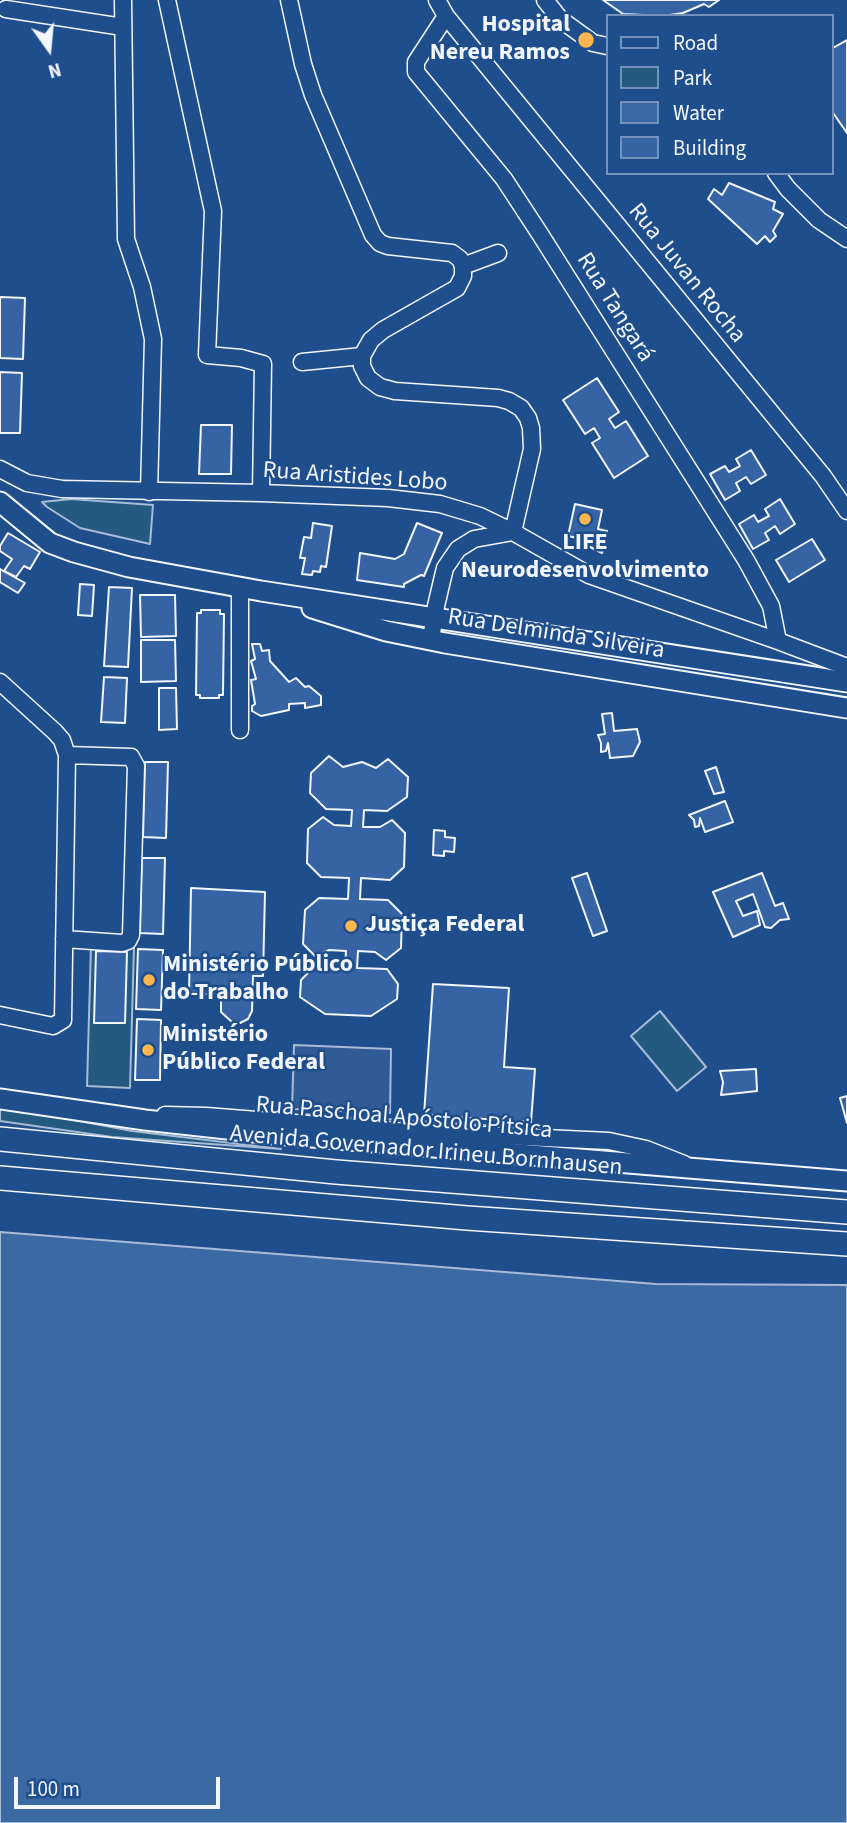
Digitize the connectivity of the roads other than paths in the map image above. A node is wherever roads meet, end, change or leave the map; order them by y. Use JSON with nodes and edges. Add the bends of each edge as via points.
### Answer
{"nodes":[{"id":1,"x":122,"y":0,"type":"edge"},
{"id":2,"x":167,"y":0,"type":"edge"},
{"id":3,"x":289,"y":0,"type":"edge"},
{"id":4,"x":437,"y":0,"type":"edge"},
{"id":5,"x":545,"y":0,"type":"edge"},
{"id":6,"x":46,"y":7,"type":"edge"},
{"id":7,"x":5,"y":9,"type":"edge"},
{"id":8,"x":446,"y":16,"type":"junction"},
{"id":9,"x":123,"y":27,"type":"junction"},
{"id":10,"x":606,"y":46,"type":"edge"},
{"id":11,"x":777,"y":175,"type":"edge"},
{"id":12,"x":847,"y":239,"type":"edge"},
{"id":13,"x":498,"y":253,"type":"dead end"},
{"id":14,"x":463,"y":266,"type":"junction"},
{"id":15,"x":362,"y":356,"type":"junction"},
{"id":16,"x":302,"y":362,"type":"dead end"},
{"id":17,"x":0,"y":469,"type":"edge"},
{"id":18,"x":149,"y":492,"type":"junction"},
{"id":19,"x":261,"y":493,"type":"junction"},
{"id":20,"x":0,"y":502,"type":"edge"},
{"id":21,"x":847,"y":511,"type":"edge"},
{"id":22,"x":513,"y":532,"type":"junction"},
{"id":23,"x":240,"y":587,"type":"junction"},
{"id":24,"x":261,"y":591,"type":"junction"},
{"id":25,"x":434,"y":617,"type":"junction"},
{"id":26,"x":431,"y":640,"type":"junction"},
{"id":27,"x":778,"y":640,"type":"junction"},
{"id":28,"x":847,"y":667,"type":"edge"},
{"id":29,"x":0,"y":682,"type":"edge"},
{"id":30,"x":847,"y":682,"type":"edge"},
{"id":31,"x":847,"y":708,"type":"edge"},
{"id":32,"x":240,"y":730,"type":"dead end"},
{"id":33,"x":67,"y":755,"type":"junction"},
{"id":34,"x":64,"y":939,"type":"junction"},
{"id":35,"x":0,"y":1015,"type":"edge"},
{"id":36,"x":0,"y":1099,"type":"edge"},
{"id":37,"x":0,"y":1139,"type":"edge"},
{"id":38,"x":0,"y":1178,"type":"edge"},
{"id":39,"x":847,"y":1181,"type":"edge"},
{"id":40,"x":847,"y":1212,"type":"edge"},
{"id":41,"x":847,"y":1244,"type":"edge"}],
"edges":[{"from":1,"to":9,"type":"street"},
{"from":2,"to":19,"type":"street","via":[[213,211],[207,355],[263,364]]},
{"from":3,"to":14,"type":"street","via":[[313,95],[373,235],[388,246],[452,253]]},
{"from":4,"to":8,"type":"street","name":"Rua Juvan Rocha"},
{"from":5,"to":10,"type":"street","via":[[560,19],[593,43]]},
{"from":6,"to":7,"type":"street"},
{"from":6,"to":9,"type":"street"},
{"from":8,"to":21,"type":"street","name":"Rua Juvan Rocha"},
{"from":8,"to":27,"type":"street","name":"Rua Tangará","via":[[416,62],[416,72],[493,165],[540,234],[746,560],[771,606]]},
{"from":9,"to":18,"type":"street","via":[[126,239],[153,339]]},
{"from":11,"to":12,"type":"street","via":[[819,220]]},
{"from":13,"to":14,"type":"street"},
{"from":14,"to":15,"type":"street","via":[[457,288],[383,330]]},
{"from":15,"to":16,"type":"street"},
{"from":15,"to":22,"type":"street","via":[[368,378],[380,387],[498,398],[521,408],[531,428],[531,450]]},
{"from":17,"to":18,"type":"street","name":"Rua Aristides Lobo","via":[[27,482],[62,489]]},
{"from":18,"to":19,"type":"street","name":"Rua Aristides Lobo"},
{"from":19,"to":22,"type":"street","name":"Rua Aristides Lobo","via":[[422,501],[461,509]]},
{"from":20,"to":23,"type":"main road","name":"Rua Delminda Silveira","via":[[50,543],[74,552]]},
{"from":22,"to":25,"type":"street","via":[[474,539],[458,549],[445,568]]},
{"from":22,"to":27,"type":"street","name":"Rua Aristides Lobo","via":[[589,575]]},
{"from":23,"to":24,"type":"main road","name":"Rua Delminda Silveira"},
{"from":23,"to":32,"type":"street"},
{"from":24,"to":25,"type":"main road","name":"Rua Delminda Silveira"},
{"from":24,"to":26,"type":"main road","name":"Rua Delminda Silveira","via":[[364,625]]},
{"from":25,"to":26,"type":"street"},
{"from":25,"to":30,"type":"main road","name":"Rua Delminda Silveira"},
{"from":26,"to":31,"type":"main road","name":"Rua Delminda Silveira"},
{"from":27,"to":28,"type":"street","name":"Rua Aristides Lobo"},
{"from":29,"to":33,"type":"street","via":[[55,732]]},
{"from":33,"to":34,"type":"street"},
{"from":33,"to":34,"type":"street","via":[[131,757],[136,766],[131,936],[122,943]]},
{"from":34,"to":35,"type":"street","via":[[63,1020],[53,1026]]},
{"from":36,"to":39,"type":"main road","name":"Rua Paschoal Apóstolo Pítsica","via":[[145,1120],[379,1144]]},
{"from":37,"to":40,"type":"highway","name":"Avenida Governador Irineu Bornhausen","via":[[336,1172]]},
{"from":38,"to":41,"type":"highway","via":[[467,1218]]}]}
